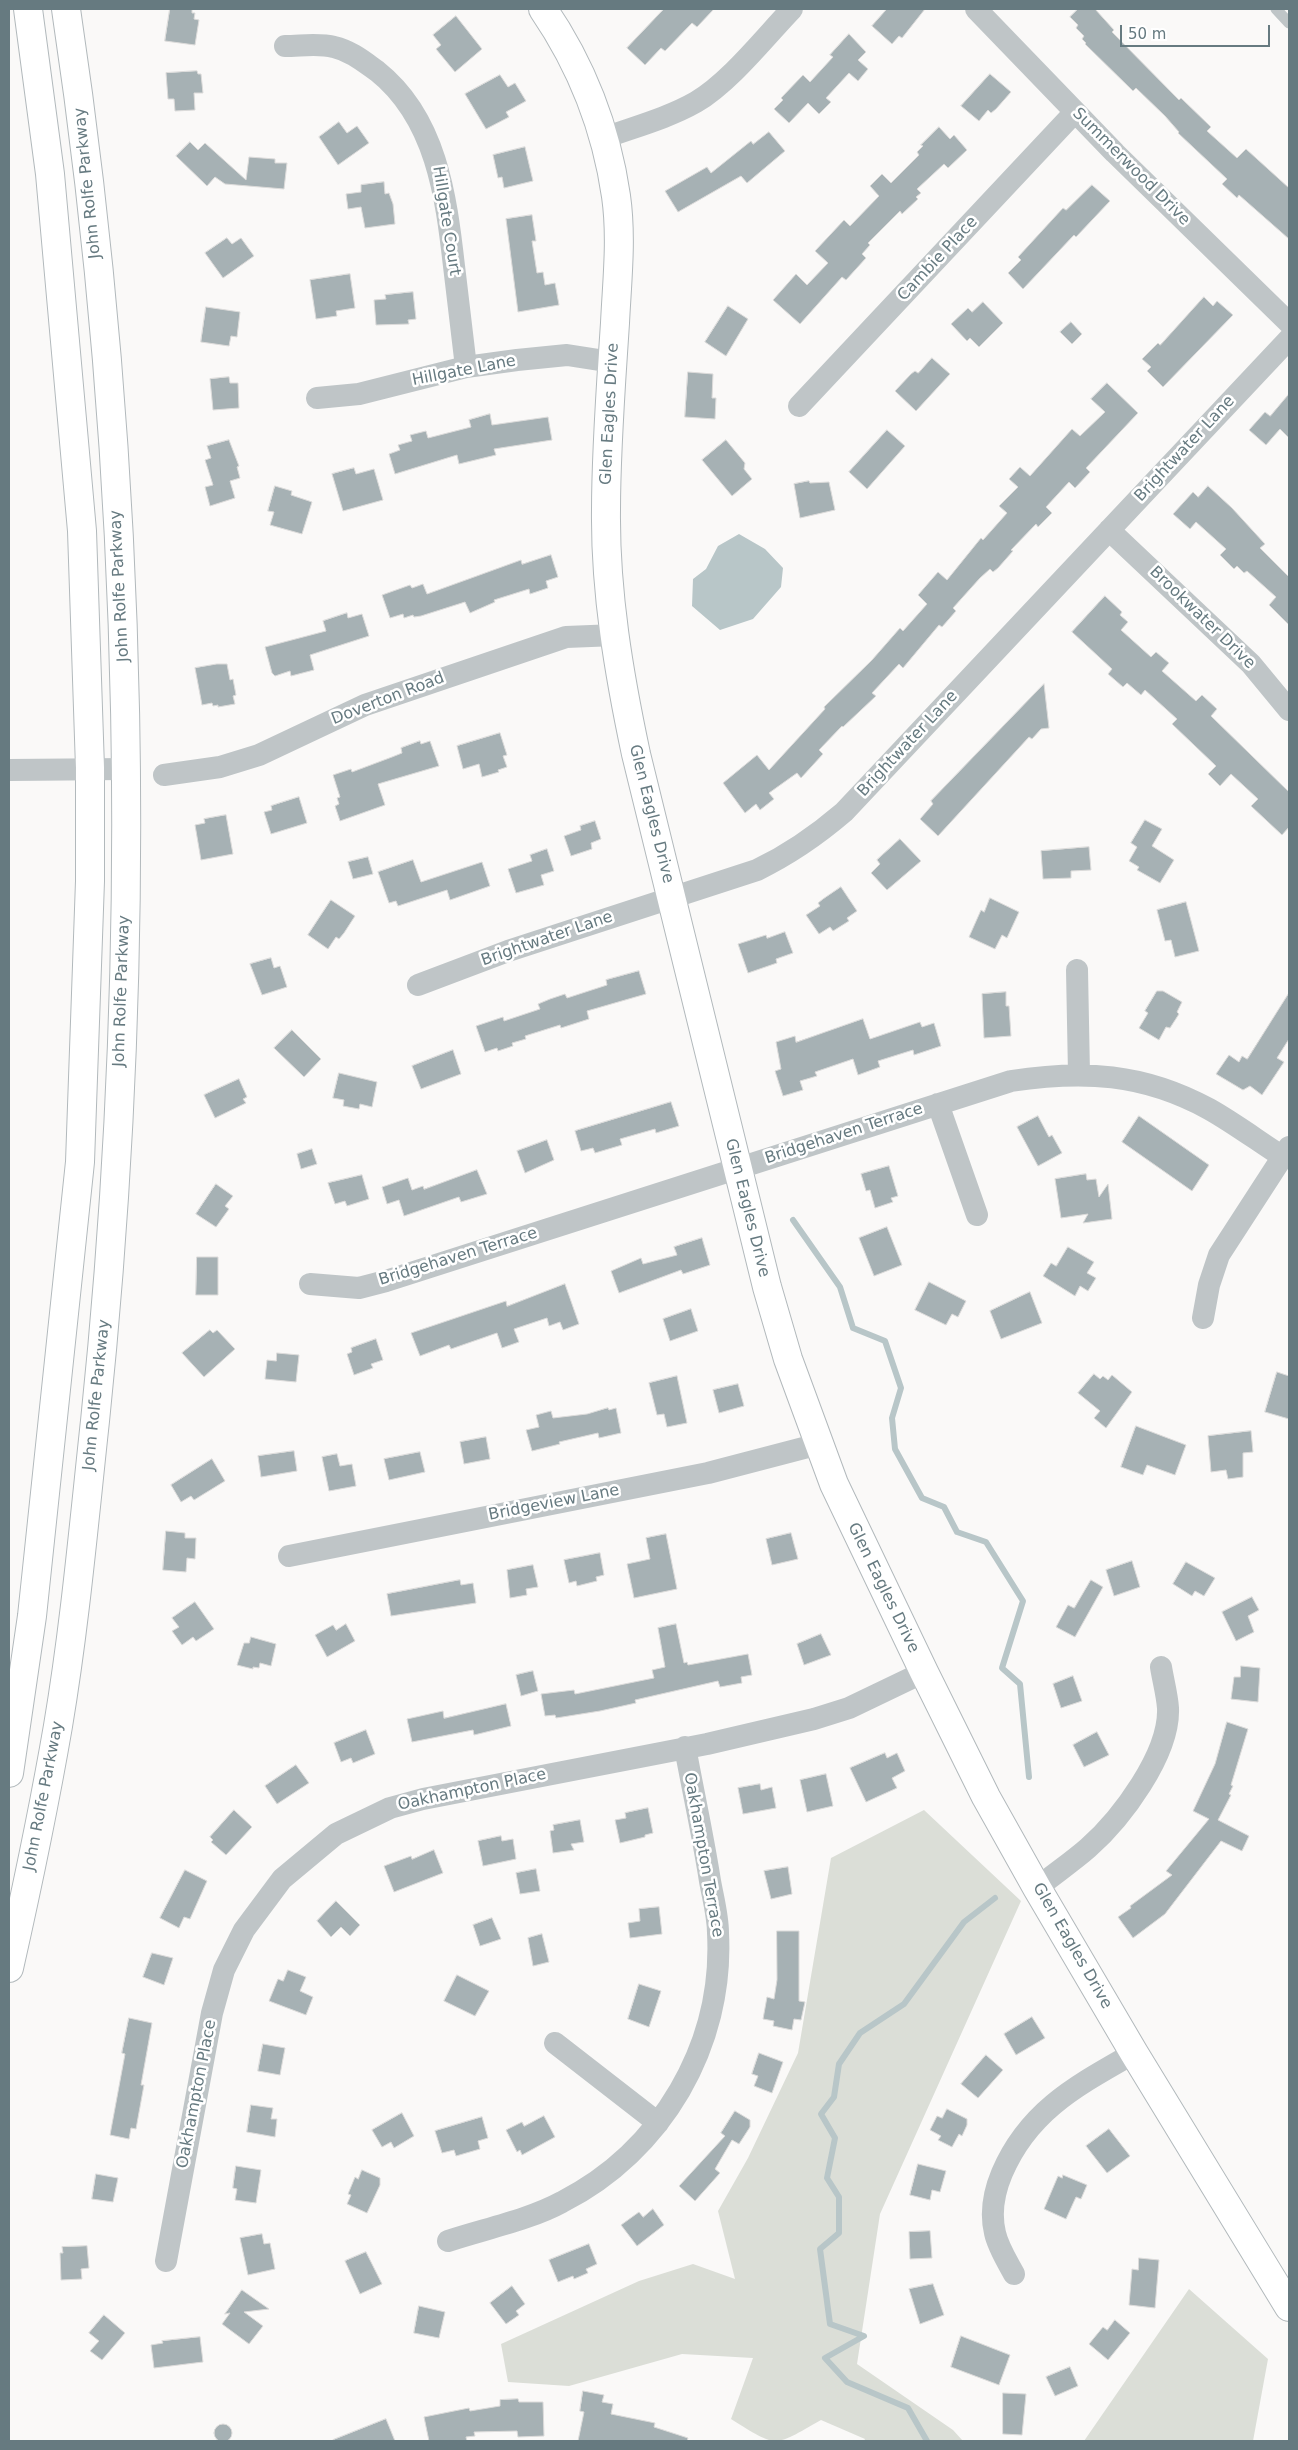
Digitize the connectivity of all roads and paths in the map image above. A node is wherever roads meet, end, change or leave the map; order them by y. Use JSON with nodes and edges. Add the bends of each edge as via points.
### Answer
{"nodes":[{"id":1,"x":28,"y":9,"type":"edge"},
{"id":2,"x":66,"y":9,"type":"edge"},
{"id":3,"x":543,"y":9,"type":"edge"},
{"id":4,"x":792,"y":9,"type":"edge"},
{"id":5,"x":976,"y":9,"type":"edge"},
{"id":6,"x":1276,"y":9,"type":"edge"},
{"id":7,"x":1289,"y":23,"type":"edge"},
{"id":8,"x":285,"y":46,"type":"dead end"},
{"id":9,"x":1075,"y":112,"type":"junction"},
{"id":10,"x":604,"y":138,"type":"junction"},
{"id":11,"x":1289,"y":323,"type":"edge"},
{"id":12,"x":1289,"y":339,"type":"edge"},
{"id":13,"x":612,"y":362,"type":"junction"},
{"id":14,"x":466,"y":368,"type":"junction"},
{"id":15,"x":317,"y":398,"type":"dead end"},
{"id":16,"x":799,"y":406,"type":"dead end"},
{"id":17,"x":1109,"y":530,"type":"junction"},
{"id":18,"x":616,"y":635,"type":"junction"},
{"id":19,"x":1289,"y":710,"type":"edge"},
{"id":20,"x":90,"y":768,"type":"junction"},
{"id":21,"x":126,"y":769,"type":"junction"},
{"id":22,"x":9,"y":770,"type":"edge"},
{"id":23,"x":164,"y":775,"type":"dead end"},
{"id":24,"x":671,"y":898,"type":"junction"},
{"id":25,"x":1077,"y":970,"type":"dead end"},
{"id":26,"x":418,"y":985,"type":"dead end"},
{"id":27,"x":1079,"y":1074,"type":"junction"},
{"id":28,"x":938,"y":1104,"type":"junction"},
{"id":29,"x":1286,"y":1152,"type":"edge"},
{"id":30,"x":738,"y":1168,"type":"junction"},
{"id":31,"x":977,"y":1214,"type":"dead end"},
{"id":32,"x":310,"y":1284,"type":"dead end"},
{"id":33,"x":1203,"y":1318,"type":"dead end"},
{"id":34,"x":819,"y":1444,"type":"junction"},
{"id":35,"x":289,"y":1556,"type":"dead end"},
{"id":36,"x":1161,"y":1666,"type":"dead end"},
{"id":37,"x":924,"y":1672,"type":"junction"},
{"id":38,"x":685,"y":1747,"type":"junction"},
{"id":39,"x":9,"y":1773,"type":"edge"},
{"id":40,"x":1037,"y":1888,"type":"junction"},
{"id":41,"x":9,"y":1968,"type":"edge"},
{"id":42,"x":554,"y":2043,"type":"dead end"},
{"id":43,"x":1134,"y":2053,"type":"junction"},
{"id":44,"x":658,"y":2123,"type":"junction"},
{"id":45,"x":448,"y":2241,"type":"dead end"},
{"id":46,"x":166,"y":2261,"type":"dead end"},
{"id":47,"x":1014,"y":2274,"type":"dead end"},
{"id":48,"x":1289,"y":2307,"type":"edge"}],
"edges":[{"from":1,"to":20,"type":"main road","via":[[50,174],[81,521]]},
{"from":2,"to":21,"type":"main road","name":"John Rolfe Parkway","via":[[107,351],[120,579]]},
{"from":3,"to":10,"type":"main road","name":"Glen Eagles Drive","via":[[566,43],[587,86]]},
{"from":4,"to":10,"type":"street","via":[[715,88],[697,102]]},
{"from":5,"to":9,"type":"street","name":"Summerwood Drive"},
{"from":6,"to":7,"type":"lane"},
{"from":8,"to":14,"type":"street","name":"Hillgate Court","via":[[323,45],[348,51],[384,77],[416,117],[436,160],[444,192]]},
{"from":9,"to":11,"type":"street","name":"Summerwood Drive"},
{"from":9,"to":16,"type":"street","name":"Cambie Place"},
{"from":10,"to":13,"type":"main road","name":"Glen Eagles Drive","via":[[616,196],[618,227]]},
{"from":12,"to":17,"type":"street","name":"Brightwater Lane"},
{"from":13,"to":14,"type":"street","name":"Hillgate Lane","via":[[567,355]]},
{"from":13,"to":18,"type":"main road","name":"Glen Eagles Drive","via":[[606,513],[609,581]]},
{"from":14,"to":15,"type":"street","name":"Hillgate Lane","via":[[359,394]]},
{"from":17,"to":19,"type":"street","name":"Brookwater Drive","via":[[1251,664]]},
{"from":17,"to":24,"type":"street","name":"Brightwater Lane","via":[[844,812],[814,838],[757,870]]},
{"from":18,"to":23,"type":"street","name":"Doverton Road","via":[[566,637],[365,705],[259,755],[220,767]]},
{"from":18,"to":24,"type":"main road","name":"Glen Eagles Drive","via":[[636,754]]},
{"from":20,"to":21,"type":"street"},
{"from":20,"to":22,"type":"street"},
{"from":20,"to":39,"type":"main road","via":[[90,881],[80,1162],[32,1616]]},
{"from":21,"to":41,"type":"main road","name":"John Rolfe Parkway","via":[[120,1060],[107,1302],[81,1553],[58,1721],[32,1866]]},
{"from":24,"to":26,"type":"street","name":"Brightwater Lane","via":[[508,951]]},
{"from":24,"to":30,"type":"main road","name":"Glen Eagles Drive"},
{"from":25,"to":27,"type":"street"},
{"from":27,"to":28,"type":"street","name":"Bridgehaven Terrace","via":[[1011,1081]]},
{"from":27,"to":29,"type":"street","name":"Bridgehaven Terrace","via":[[1108,1076],[1160,1087]]},
{"from":28,"to":30,"type":"street","name":"Bridgehaven Terrace"},
{"from":28,"to":31,"type":"street"},
{"from":29,"to":33,"type":"street","via":[[1219,1255]]},
{"from":30,"to":32,"type":"street","name":"Bridgehaven Terrace","via":[[386,1281],[359,1288]]},
{"from":30,"to":34,"type":"main road","name":"Glen Eagles Drive","via":[[788,1359]]},
{"from":34,"to":35,"type":"street","name":"Bridgeview Lane","via":[[708,1472]]},
{"from":34,"to":37,"type":"main road","name":"Glen Eagles Drive","via":[[848,1516]]},
{"from":36,"to":40,"type":"street","via":[[1168,1709],[1166,1728],[1150,1768],[1108,1828]]},
{"from":37,"to":38,"type":"street","name":"Oakhampton Place","via":[[848,1708],[814,1719]]},
{"from":37,"to":40,"type":"main road","name":"Glen Eagles Drive","via":[[986,1797]]},
{"from":38,"to":44,"type":"street","name":"Oakhampton Terrace","via":[[718,1931],[719,1965],[715,2001],[701,2050],[690,2074]]},
{"from":38,"to":46,"type":"street","name":"Oakhampton Place","via":[[390,1808],[336,1834],[282,1878],[244,1930],[224,1970],[212,2012]]},
{"from":40,"to":43,"type":"main road","name":"Glen Eagles Drive"},
{"from":42,"to":44,"type":"street"},
{"from":43,"to":47,"type":"street","via":[[1058,2099],[1021,2138],[1007,2163],[992,2210],[997,2240]]},
{"from":43,"to":48,"type":"main road","name":"Glen Eagles Drive"},
{"from":44,"to":45,"type":"street","name":"Oakhampton Terrace","via":[[630,2155],[585,2190],[560,2204]]}]}
